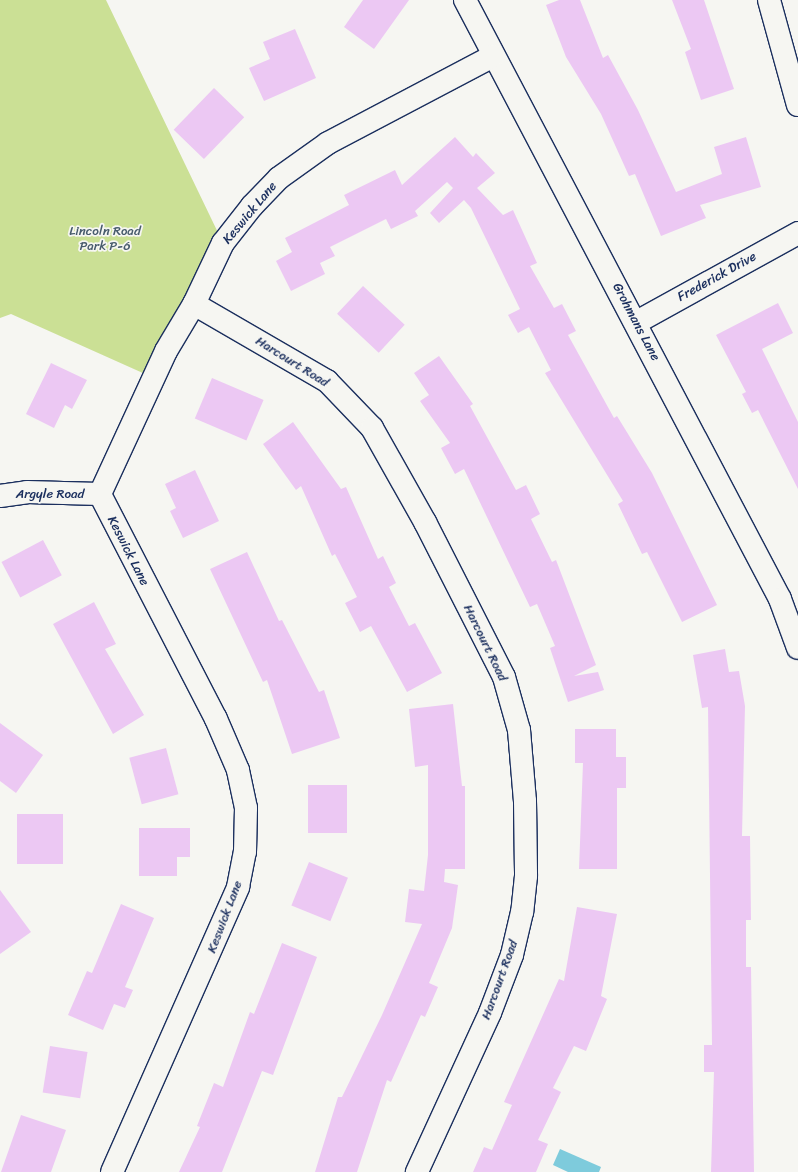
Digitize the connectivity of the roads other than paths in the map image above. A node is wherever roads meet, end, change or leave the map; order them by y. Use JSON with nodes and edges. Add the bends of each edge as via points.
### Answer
{"nodes":[{"id":1,"x":465,"y":0,"type":"edge"},
{"id":2,"x":769,"y":0,"type":"edge"},
{"id":3,"x":493,"y":56,"type":"junction"},
{"id":4,"x":798,"y":105,"type":"edge"},
{"id":5,"x":798,"y":233,"type":"edge"},
{"id":6,"x":194,"y":304,"type":"junction"},
{"id":7,"x":637,"y":322,"type":"junction"},
{"id":8,"x":100,"y":494,"type":"junction"},
{"id":9,"x":0,"y":496,"type":"edge"},
{"id":10,"x":798,"y":648,"type":"edge"},
{"id":11,"x":112,"y":1172,"type":"edge"},
{"id":12,"x":417,"y":1172,"type":"edge"}],
"edges":[{"from":1,"to":3,"type":"street","name":"Grohmans Lane"},
{"from":2,"to":4,"type":"street"},
{"from":3,"to":6,"type":"street","name":"Keswick Lane","via":[[328,143],[279,178],[223,243]]},
{"from":3,"to":7,"type":"street","name":"Grohmans Lane"},
{"from":5,"to":7,"type":"street","name":"Frederick Drive"},
{"from":6,"to":8,"type":"street","name":"Keswick Lane","via":[[166,351]]},
{"from":6,"to":12,"type":"street","name":"Harcourt Road","via":[[326,381],[372,428],[425,522],[504,677],[519,730],[525,801],[526,876],[522,912],[512,955],[490,1013]]},
{"from":7,"to":10,"type":"street","name":"Grohmans Lane","via":[[780,599]]},
{"from":8,"to":9,"type":"street","name":"Argyle Road","via":[[28,492]]},
{"from":8,"to":11,"type":"street","name":"Keswick Lane","via":[[216,720],[238,770],[246,808],[245,852],[238,887]]}]}
